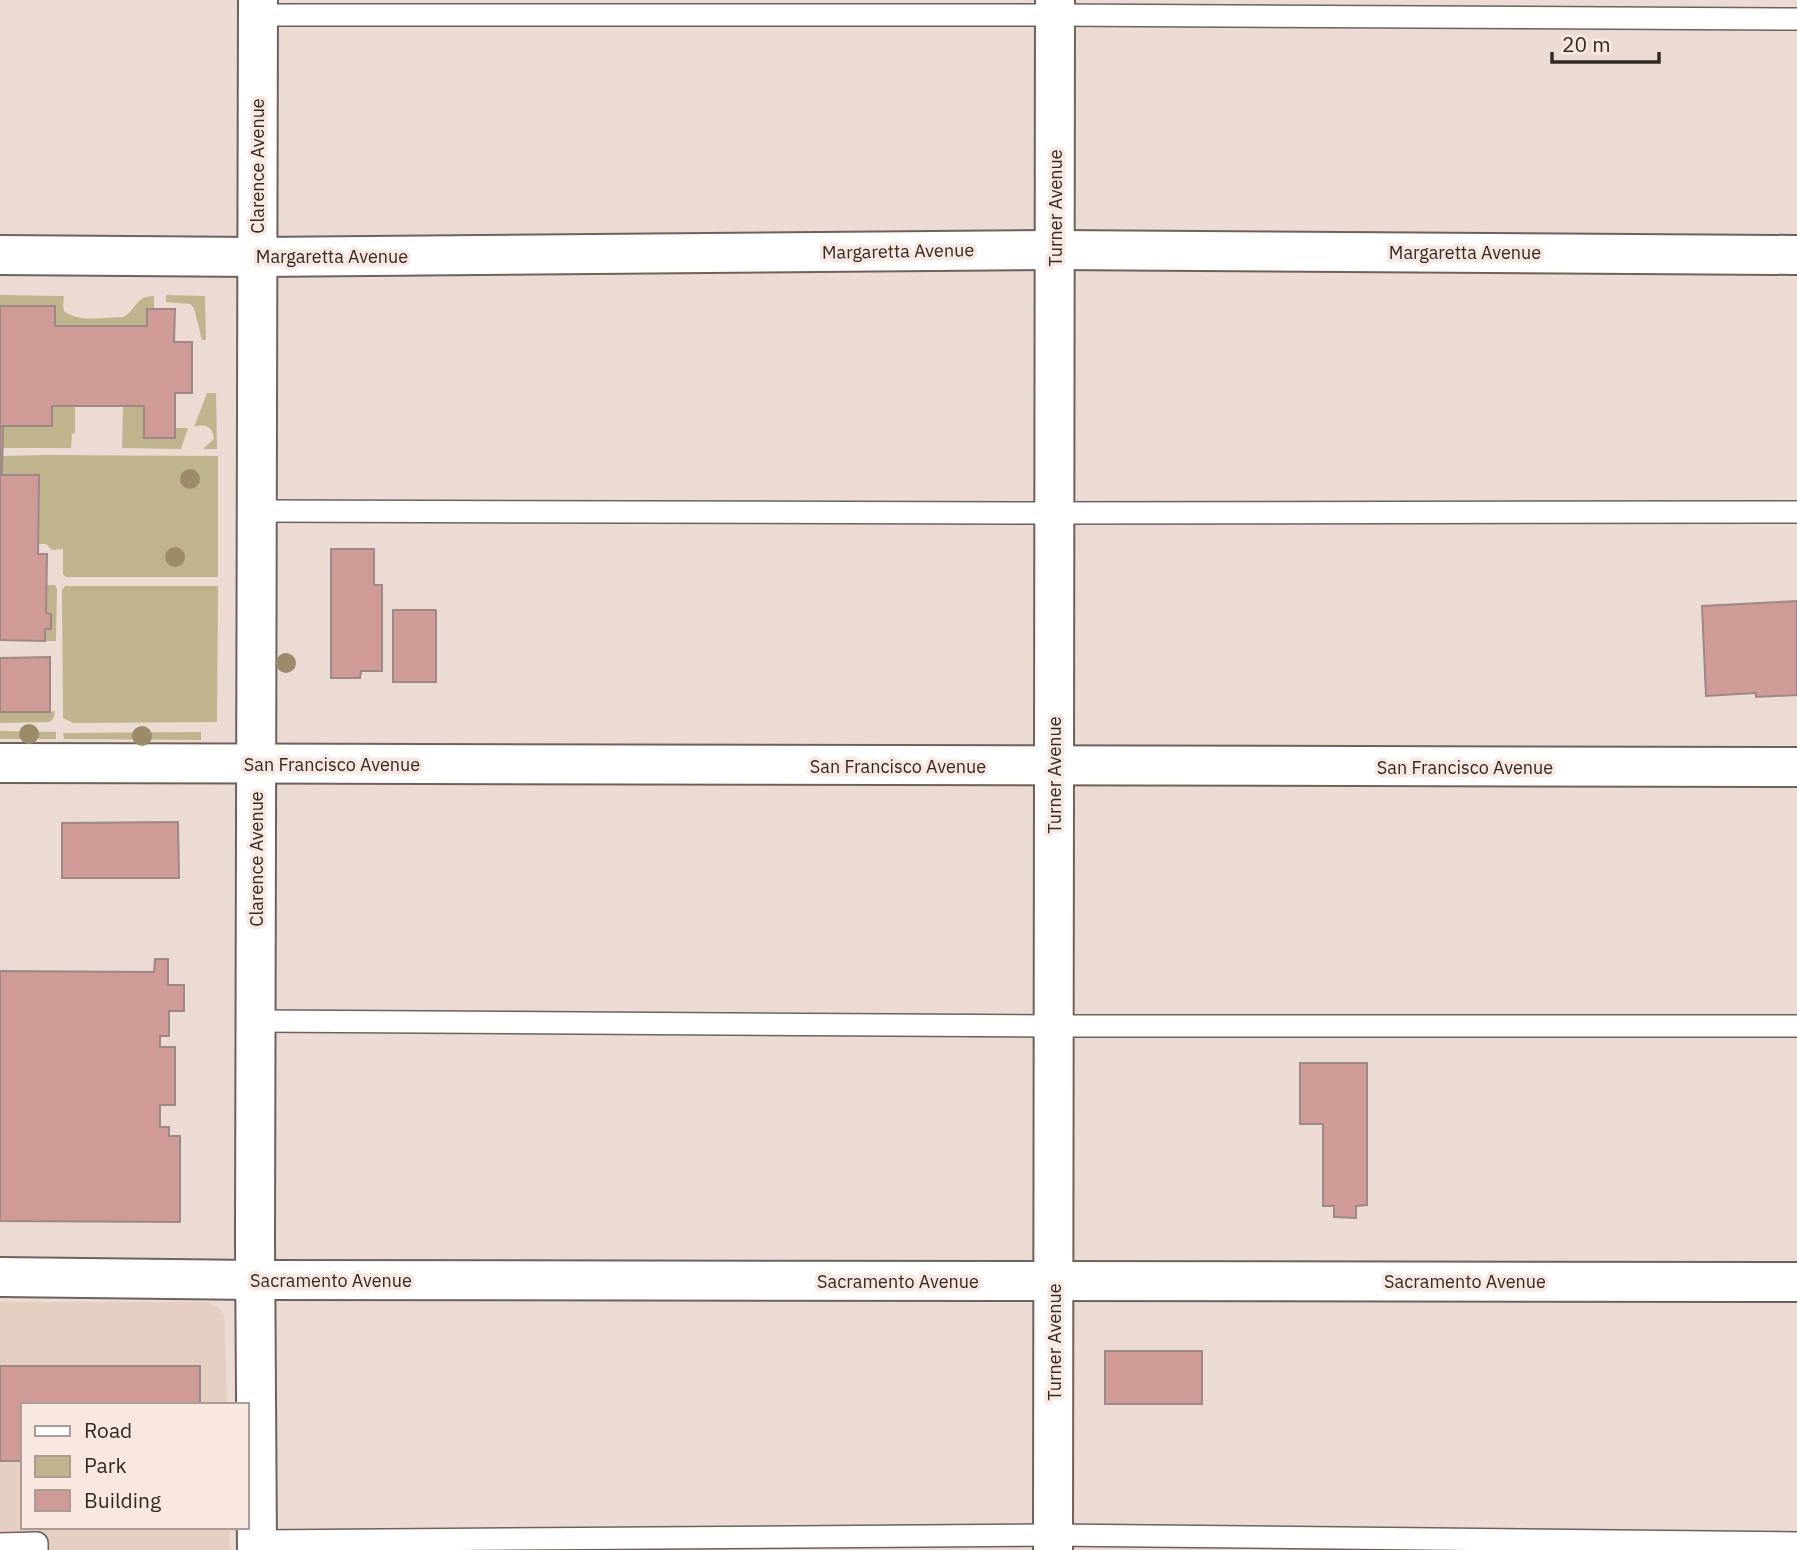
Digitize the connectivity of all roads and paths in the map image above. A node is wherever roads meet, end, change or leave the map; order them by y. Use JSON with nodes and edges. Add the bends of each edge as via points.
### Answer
{"nodes":[{"id":1,"x":258,"y":8,"type":"edge"},
{"id":2,"x":1055,"y":8,"type":"edge"},
{"id":3,"x":1797,"y":19,"type":"edge"},
{"id":4,"x":1055,"y":250,"type":"junction"},
{"id":5,"x":0,"y":255,"type":"edge"},
{"id":6,"x":1797,"y":255,"type":"edge"},
{"id":7,"x":257,"y":257,"type":"junction"},
{"id":8,"x":258,"y":511,"type":"junction"},
{"id":9,"x":1797,"y":512,"type":"edge"},
{"id":10,"x":1055,"y":513,"type":"junction"},
{"id":11,"x":0,"y":763,"type":"edge"},
{"id":12,"x":256,"y":764,"type":"junction"},
{"id":13,"x":1054,"y":766,"type":"junction"},
{"id":14,"x":1797,"y":767,"type":"edge"},
{"id":15,"x":256,"y":1021,"type":"junction"},
{"id":16,"x":1054,"y":1026,"type":"junction"},
{"id":17,"x":1797,"y":1026,"type":"edge"},
{"id":18,"x":0,"y":1277,"type":"edge"},
{"id":19,"x":255,"y":1280,"type":"junction"},
{"id":20,"x":1054,"y":1281,"type":"junction"},
{"id":21,"x":1797,"y":1282,"type":"edge"},
{"id":22,"x":1053,"y":1542,"type":"edge"},
{"id":23,"x":1797,"y":1543,"type":"edge"},
{"id":24,"x":0,"y":1544,"type":"edge"},
{"id":25,"x":258,"y":1545,"type":"edge"},
{"id":26,"x":37,"y":1550,"type":"edge"}],
"edges":[{"from":1,"to":2,"type":"lane"},
{"from":1,"to":7,"type":"street","name":"Clarence Avenue"},
{"from":2,"to":3,"type":"lane"},
{"from":2,"to":4,"type":"street","name":"Turner Avenue"},
{"from":4,"to":6,"type":"street","name":"Margaretta Avenue"},
{"from":4,"to":7,"type":"street","name":"Margaretta Avenue"},
{"from":4,"to":10,"type":"street","name":"Turner Avenue"},
{"from":5,"to":7,"type":"street","name":"Margaretta Avenue"},
{"from":7,"to":8,"type":"street","name":"Clarence Avenue"},
{"from":8,"to":10,"type":"lane"},
{"from":8,"to":12,"type":"street","name":"Clarence Avenue"},
{"from":9,"to":10,"type":"lane"},
{"from":10,"to":13,"type":"street","name":"Turner Avenue"},
{"from":11,"to":12,"type":"street","name":"San Francisco Avenue"},
{"from":12,"to":13,"type":"street","name":"San Francisco Avenue"},
{"from":12,"to":15,"type":"street","name":"Clarence Avenue"},
{"from":13,"to":14,"type":"street","name":"San Francisco Avenue"},
{"from":13,"to":16,"type":"street","name":"Turner Avenue"},
{"from":15,"to":16,"type":"lane"},
{"from":15,"to":19,"type":"street","name":"Clarence Avenue"},
{"from":16,"to":17,"type":"lane"},
{"from":16,"to":20,"type":"street","name":"Turner Avenue"},
{"from":18,"to":19,"type":"street","name":"Sacramento Avenue"},
{"from":19,"to":20,"type":"street","name":"Sacramento Avenue"},
{"from":19,"to":25,"type":"street","name":"Clarence Avenue"},
{"from":20,"to":21,"type":"street","name":"Sacramento Avenue"},
{"from":20,"to":22,"type":"street","name":"Turner Avenue"},
{"from":22,"to":23,"type":"lane"},
{"from":22,"to":25,"type":"lane"},
{"from":24,"to":26,"type":"lane","via":[[37,1543]]}]}
